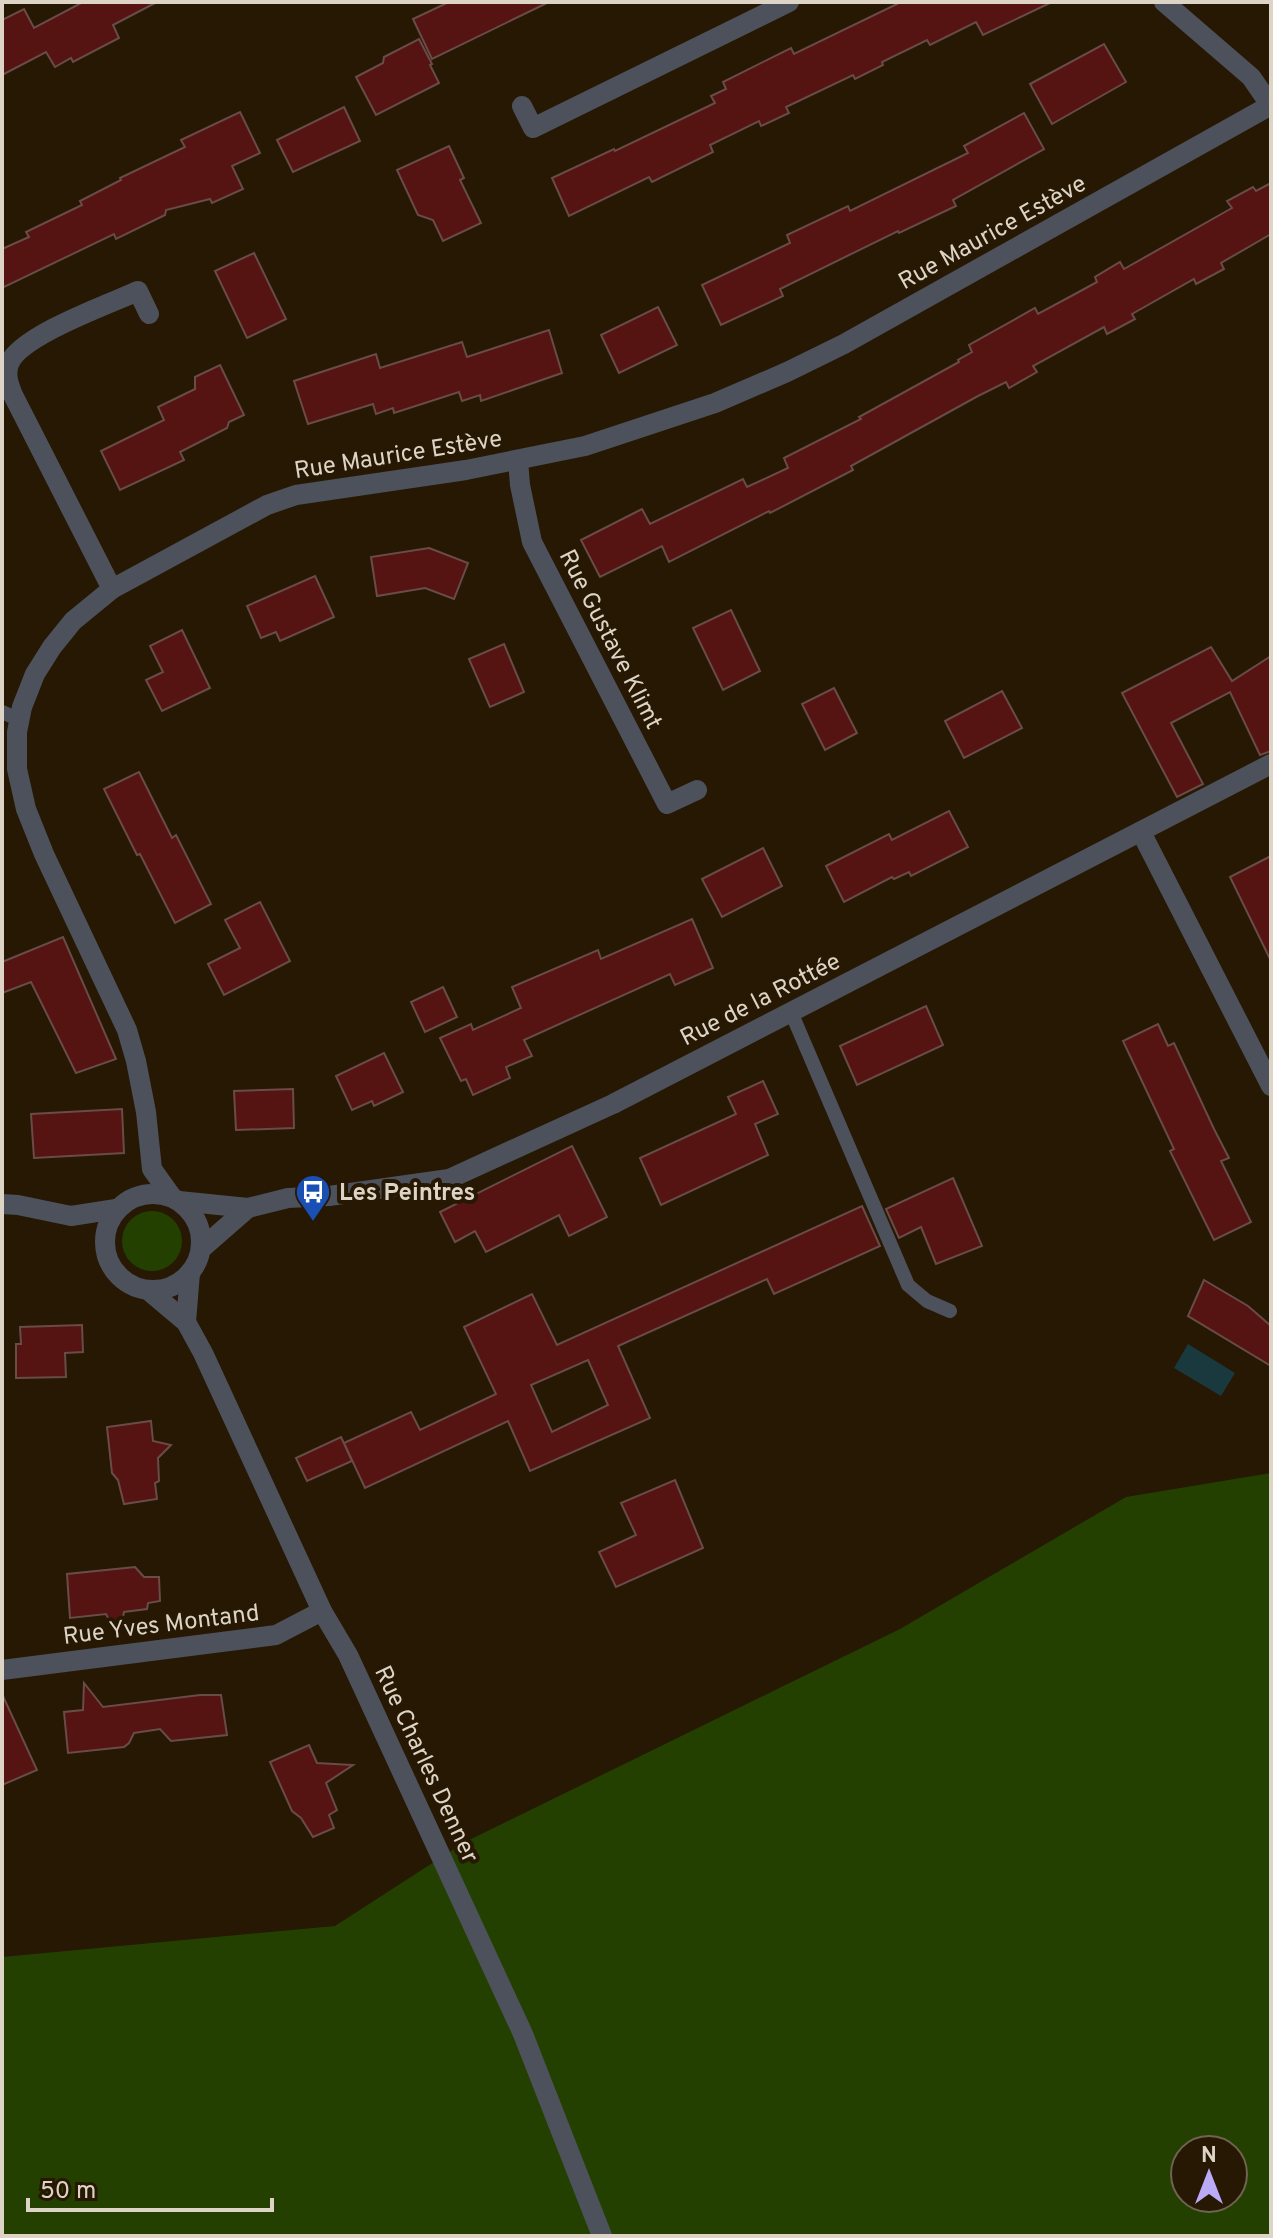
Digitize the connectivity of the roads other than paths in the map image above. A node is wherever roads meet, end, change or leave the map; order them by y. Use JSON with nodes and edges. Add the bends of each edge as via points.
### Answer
{"nodes":[{"id":1,"x":789,"y":2,"type":"edge"},
{"id":2,"x":1164,"y":2,"type":"edge"},
{"id":3,"x":522,"y":106,"type":"dead end"},
{"id":4,"x":1271,"y":106,"type":"edge"},
{"id":5,"x":149,"y":314,"type":"dead end"},
{"id":6,"x":7,"y":390,"type":"edge"},
{"id":7,"x":518,"y":460,"type":"junction"},
{"id":8,"x":112,"y":589,"type":"junction"},
{"id":9,"x":11,"y":716,"type":"edge"},
{"id":10,"x":1271,"y":764,"type":"edge"},
{"id":11,"x":697,"y":790,"type":"dead end"},
{"id":12,"x":1141,"y":832,"type":"junction"},
{"id":13,"x":791,"y":1012,"type":"junction"},
{"id":14,"x":1271,"y":1086,"type":"edge"},
{"id":15,"x":152,"y":1169,"type":"junction"},
{"id":16,"x":176,"y":1199,"type":"junction"},
{"id":17,"x":2,"y":1204,"type":"edge"},
{"id":18,"x":124,"y":1204,"type":"junction"},
{"id":19,"x":248,"y":1208,"type":"junction"},
{"id":20,"x":71,"y":1216,"type":"junction"},
{"id":21,"x":104,"y":1248,"type":"junction"},
{"id":22,"x":201,"y":1249,"type":"junction"},
{"id":23,"x":190,"y":1273,"type":"junction"},
{"id":24,"x":148,"y":1290,"type":"junction"},
{"id":25,"x":950,"y":1311,"type":"dead end"},
{"id":26,"x":186,"y":1322,"type":"junction"},
{"id":27,"x":322,"y":1611,"type":"junction"},
{"id":28,"x":2,"y":1670,"type":"edge"},
{"id":29,"x":602,"y":2236,"type":"edge"}],
"edges":[{"from":1,"to":3,"type":"street","via":[[533,128]]},
{"from":2,"to":4,"type":"street","via":[[1251,77]]},
{"from":4,"to":7,"type":"street","name":"Rue Maurice Estève","via":[[787,372],[715,403],[585,446]]},
{"from":5,"to":6,"type":"street","via":[[138,291],[32,339],[9,364]]},
{"from":6,"to":8,"type":"street"},
{"from":7,"to":8,"type":"street","name":"Rue Maurice Estève","via":[[296,495],[267,505]]},
{"from":7,"to":11,"type":"street","name":"Rue Gustave Klimt","via":[[532,542],[667,804]]},
{"from":8,"to":9,"type":"street","name":"Rue Maurice Estève","via":[[73,621],[52,647],[22,707]]},
{"from":9,"to":15,"type":"street","name":"Rue Maurice Estève","via":[[26,809],[127,1030],[146,1112]]},
{"from":10,"to":12,"type":"street","name":"Rue de la Rottée"},
{"from":12,"to":13,"type":"street","name":"Rue de la Rottée"},
{"from":12,"to":14,"type":"street"},
{"from":13,"to":19,"type":"street","name":"Rue de la Rottée","via":[[613,1104],[449,1179],[288,1198]]},
{"from":13,"to":25,"type":"lane","via":[[908,1285]]},
{"from":15,"to":16,"type":"street","name":"Rue Maurice Estève"},
{"from":15,"to":18,"type":"street"},
{"from":16,"to":18,"type":"street","via":[[144,1194]]},
{"from":16,"to":19,"type":"street","name":"Rue de la Rottée"},
{"from":16,"to":22,"type":"street","via":[[197,1222]]},
{"from":17,"to":20,"type":"street"},
{"from":18,"to":20,"type":"street"},
{"from":18,"to":21,"type":"street","via":[[109,1221]]},
{"from":19,"to":22,"type":"street","name":"Rue de la Rottée"},
{"from":20,"to":21,"type":"street"},
{"from":21,"to":24,"type":"street","via":[[119,1277]]},
{"from":22,"to":23,"type":"street"},
{"from":23,"to":24,"type":"street","via":[[164,1289]]},
{"from":23,"to":26,"type":"street"},
{"from":24,"to":26,"type":"street","name":"Rue Charles Denner"},
{"from":26,"to":27,"type":"street","name":"Rue Charles Denner"},
{"from":27,"to":28,"type":"street","name":"Rue Yves Montand","via":[[276,1635]]},
{"from":27,"to":29,"type":"street","name":"Rue Charles Denner","via":[[348,1655],[523,2034]]}]}
